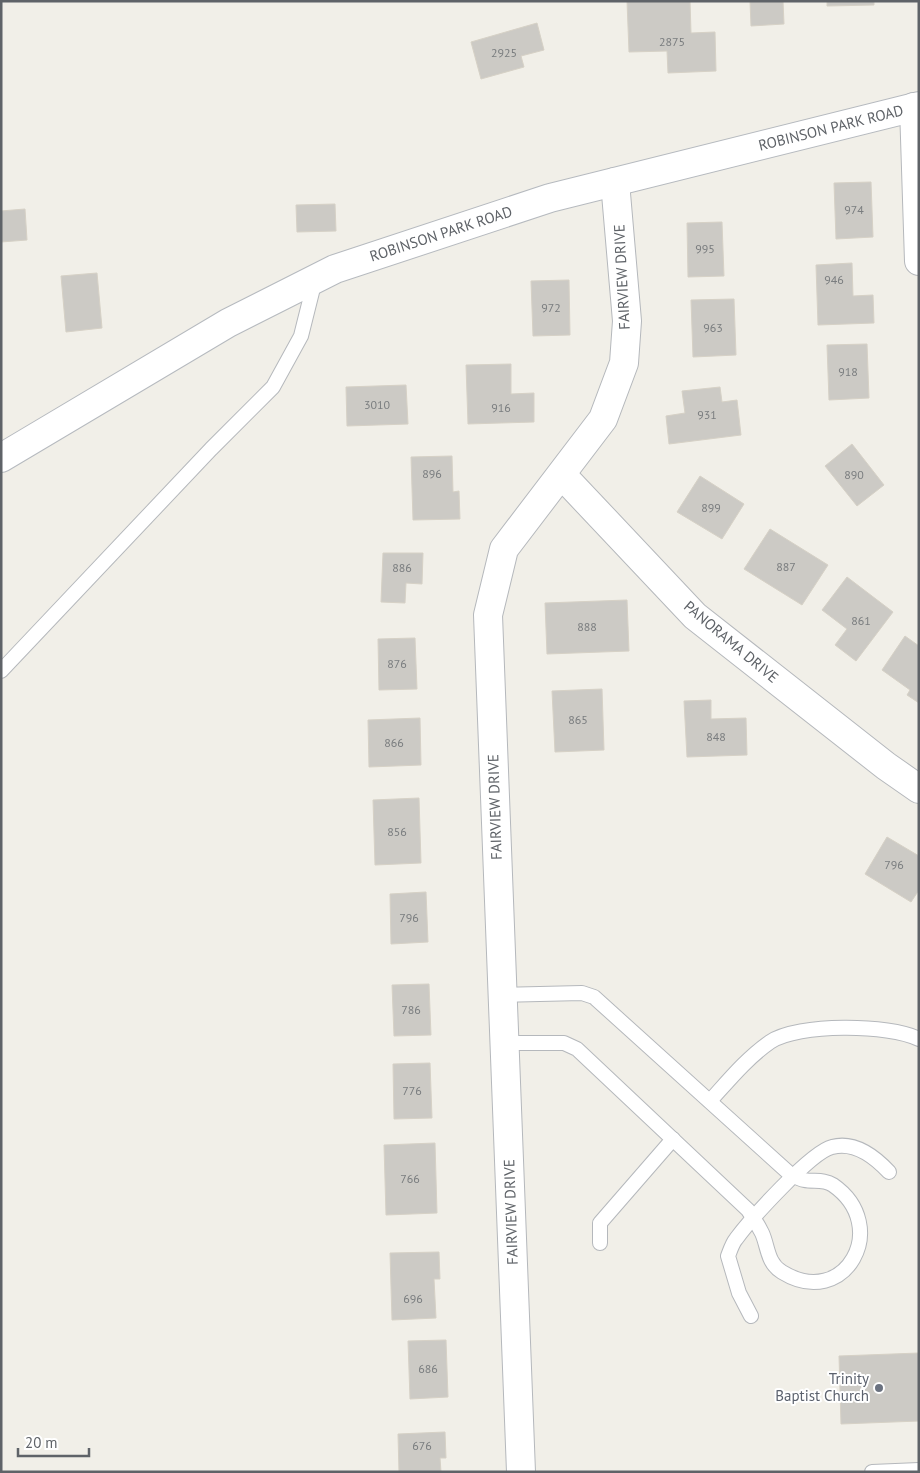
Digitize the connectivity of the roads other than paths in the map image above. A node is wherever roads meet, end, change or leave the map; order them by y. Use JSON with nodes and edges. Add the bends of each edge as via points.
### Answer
{"nodes":[{"id":1,"x":916,"y":107,"type":"edge"},
{"id":2,"x":616,"y":182,"type":"junction"},
{"id":3,"x":919,"y":261,"type":"edge"},
{"id":4,"x":315,"y":279,"type":"junction"},
{"id":5,"x":1,"y":458,"type":"edge"},
{"id":6,"x":562,"y":475,"type":"junction"},
{"id":7,"x":1,"y":671,"type":"edge"},
{"id":8,"x":919,"y":789,"type":"edge"},
{"id":9,"x":502,"y":995,"type":"junction"},
{"id":10,"x":919,"y":1039,"type":"edge"},
{"id":11,"x":504,"y":1044,"type":"junction"},
{"id":12,"x":710,"y":1101,"type":"junction"},
{"id":13,"x":673,"y":1139,"type":"junction"},
{"id":14,"x":889,"y":1172,"type":"dead end"},
{"id":15,"x":795,"y":1176,"type":"junction"},
{"id":16,"x":754,"y":1218,"type":"junction"},
{"id":17,"x":600,"y":1243,"type":"dead end"},
{"id":18,"x":751,"y":1316,"type":"dead end"},
{"id":19,"x":919,"y":1470,"type":"edge"},
{"id":20,"x":521,"y":1472,"type":"edge"},
{"id":21,"x":872,"y":1472,"type":"edge"}],
"edges":[{"from":1,"to":2,"type":"street","name":"ROBINSON PARK ROAD"},
{"from":1,"to":3,"type":"street"},
{"from":2,"to":4,"type":"street","name":"ROBINSON PARK ROAD","via":[[550,198],[336,269]]},
{"from":2,"to":6,"type":"street","name":"FAIRVIEW DRIVE","via":[[627,321],[624,363],[603,420]]},
{"from":4,"to":5,"type":"street","name":"ROBINSON PARK ROAD","via":[[228,323]]},
{"from":4,"to":7,"type":"lane","via":[[301,336],[273,387],[210,449]]},
{"from":6,"to":8,"type":"street","name":"PANORAMA DRIVE","via":[[695,616]]},
{"from":6,"to":9,"type":"street","name":"FAIRVIEW DRIVE","via":[[504,549],[488,616]]},
{"from":9,"to":11,"type":"street","name":"FAIRVIEW DRIVE"},
{"from":9,"to":12,"type":"lane","via":[[582,993],[594,997]]},
{"from":10,"to":12,"type":"lane","via":[[888,1029],[823,1029],[791,1033],[771,1042],[744,1064]]},
{"from":11,"to":13,"type":"lane","via":[[564,1043],[577,1049]]},
{"from":11,"to":20,"type":"street","name":"FAIRVIEW DRIVE"},
{"from":12,"to":15,"type":"lane"},
{"from":13,"to":16,"type":"lane"},
{"from":13,"to":17,"type":"lane","via":[[600,1223]]},
{"from":14,"to":15,"type":"lane","via":[[877,1158],[857,1148],[833,1146],[813,1156]]},
{"from":15,"to":16,"type":"lane"},
{"from":15,"to":16,"type":"lane","via":[[832,1184],[848,1197],[858,1213],[861,1239],[856,1257],[842,1274],[824,1282],[801,1280],[781,1272],[769,1258]]},
{"from":16,"to":18,"type":"lane","via":[[735,1241],[728,1256],[739,1293]]},
{"from":19,"to":21,"type":"lane"}]}
